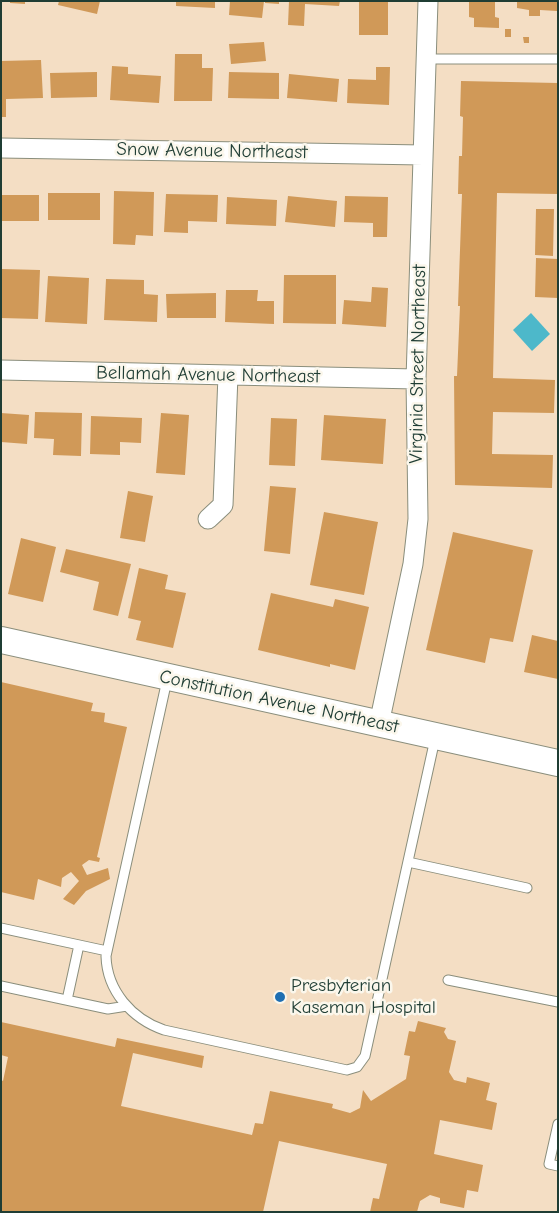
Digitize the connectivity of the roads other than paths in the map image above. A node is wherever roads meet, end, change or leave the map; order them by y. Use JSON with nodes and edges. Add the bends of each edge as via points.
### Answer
{"nodes":[{"id":1,"x":428,"y":1,"type":"edge"},
{"id":2,"x":427,"y":59,"type":"junction"},
{"id":3,"x":558,"y":59,"type":"edge"},
{"id":4,"x":1,"y":148,"type":"edge"},
{"id":5,"x":423,"y":155,"type":"junction"},
{"id":6,"x":1,"y":370,"type":"edge"},
{"id":7,"x":228,"y":375,"type":"junction"},
{"id":8,"x":416,"y":379,"type":"junction"},
{"id":9,"x":208,"y":519,"type":"dead end"},
{"id":10,"x":1,"y":640,"type":"edge"},
{"id":11,"x":167,"y":677,"type":"junction"},
{"id":12,"x":379,"y":724,"type":"junction"},
{"id":13,"x":436,"y":736,"type":"junction"},
{"id":14,"x":558,"y":763,"type":"edge"},
{"id":15,"x":408,"y":862,"type":"junction"},
{"id":16,"x":527,"y":888,"type":"dead end"},
{"id":17,"x":1,"y":928,"type":"edge"},
{"id":18,"x":78,"y":945,"type":"junction"},
{"id":19,"x":107,"y":951,"type":"junction"},
{"id":20,"x":448,"y":980,"type":"dead end"},
{"id":21,"x":1,"y":986,"type":"edge"},
{"id":22,"x":67,"y":1000,"type":"junction"},
{"id":23,"x":558,"y":1002,"type":"edge"},
{"id":24,"x":127,"y":1006,"type":"junction"},
{"id":25,"x":558,"y":1124,"type":"edge"},
{"id":26,"x":558,"y":1166,"type":"edge"}],
"edges":[{"from":1,"to":2,"type":"street","name":"Virginia Street Northeast"},
{"from":2,"to":3,"type":"lane"},
{"from":2,"to":5,"type":"street","name":"Virginia Street Northeast"},
{"from":4,"to":5,"type":"street","name":"Snow Avenue Northeast"},
{"from":5,"to":8,"type":"street","name":"Virginia Street Northeast"},
{"from":6,"to":7,"type":"street","name":"Bellamah Avenue Northeast"},
{"from":7,"to":8,"type":"street","name":"Bellamah Avenue Northeast"},
{"from":7,"to":9,"type":"street","via":[[223,505]]},
{"from":8,"to":12,"type":"street","name":"Virginia Street Northeast","via":[[418,519],[413,564]]},
{"from":10,"to":11,"type":"street","name":"Constitution Avenue Northeast"},
{"from":11,"to":12,"type":"street","name":"Constitution Avenue Northeast"},
{"from":11,"to":19,"type":"lane"},
{"from":12,"to":13,"type":"street","name":"Constitution Avenue Northeast"},
{"from":13,"to":14,"type":"street","name":"Constitution Avenue Northeast"},
{"from":13,"to":15,"type":"lane"},
{"from":15,"to":16,"type":"lane"},
{"from":15,"to":24,"type":"lane","via":[[365,1056],[352,1070],[164,1030],[138,1017]]},
{"from":17,"to":18,"type":"lane"},
{"from":18,"to":19,"type":"lane"},
{"from":18,"to":22,"type":"lane"},
{"from":19,"to":24,"type":"lane","via":[[109,976]]},
{"from":20,"to":23,"type":"lane"},
{"from":21,"to":22,"type":"lane"},
{"from":22,"to":24,"type":"lane","via":[[108,1010]]},
{"from":25,"to":26,"type":"lane","via":[[549,1164]]}]}
